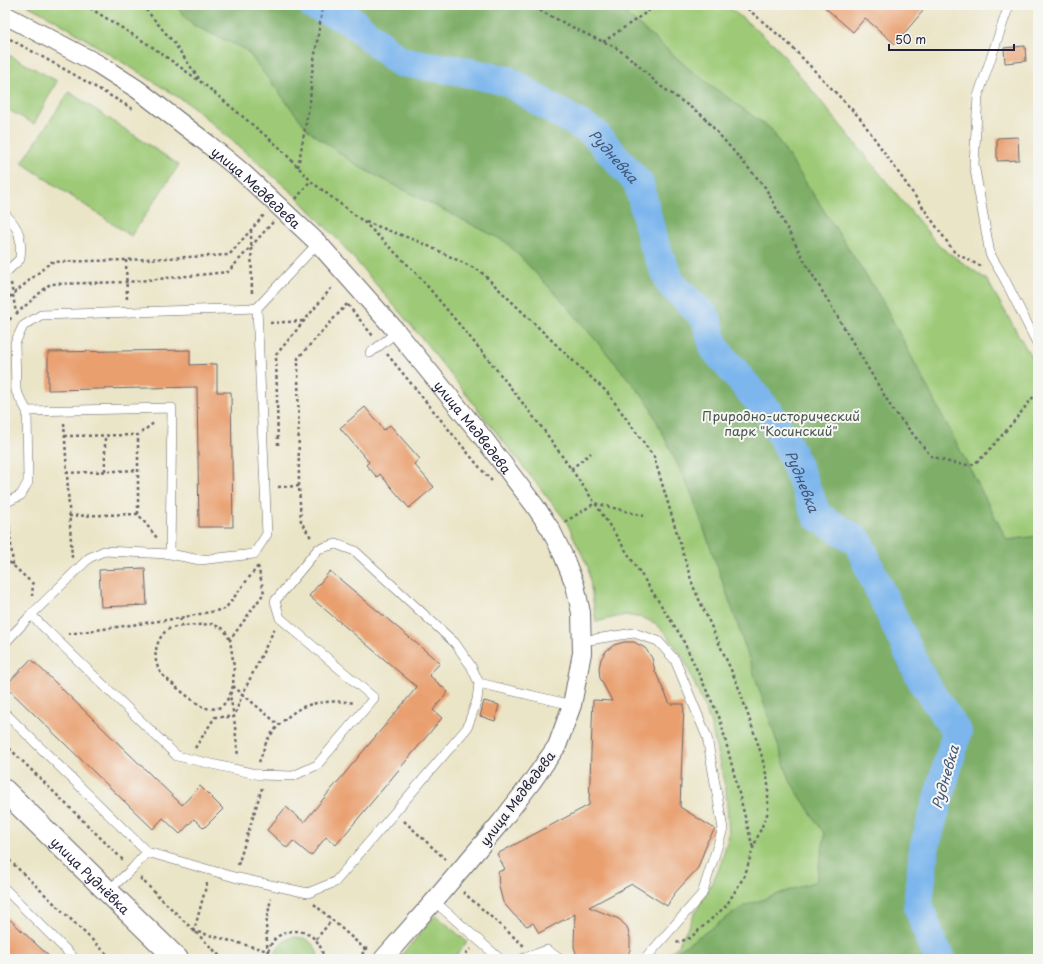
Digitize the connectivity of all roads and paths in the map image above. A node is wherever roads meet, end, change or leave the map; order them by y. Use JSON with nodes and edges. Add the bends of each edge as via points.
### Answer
{"nodes":[{"id":1,"x":86,"y":5,"type":"edge"},
{"id":2,"x":142,"y":5,"type":"edge"},
{"id":3,"x":323,"y":5,"type":"edge"},
{"id":4,"x":529,"y":5,"type":"edge"},
{"id":5,"x":657,"y":5,"type":"edge"},
{"id":6,"x":743,"y":5,"type":"edge"},
{"id":7,"x":1009,"y":5,"type":"edge"},
{"id":8,"x":5,"y":15,"type":"edge"},
{"id":9,"x":5,"y":36,"type":"edge"},
{"id":10,"x":603,"y":42,"type":"junction"},
{"id":11,"x":205,"y":85,"type":"junction"},
{"id":12,"x":138,"y":113,"type":"dead end"},
{"id":13,"x":298,"y":168,"type":"junction"},
{"id":14,"x":310,"y":181,"type":"junction"},
{"id":15,"x":292,"y":202,"type":"dead end"},
{"id":16,"x":5,"y":214,"type":"edge"},
{"id":17,"x":273,"y":222,"type":"junction"},
{"id":18,"x":364,"y":222,"type":"junction"},
{"id":19,"x":279,"y":227,"type":"dead end"},
{"id":20,"x":251,"y":230,"type":"junction"},
{"id":21,"x":318,"y":243,"type":"junction"},
{"id":22,"x":250,"y":247,"type":"junction"},
{"id":23,"x":126,"y":260,"type":"junction"},
{"id":24,"x":5,"y":273,"type":"edge"},
{"id":25,"x":1004,"y":278,"type":"junction"},
{"id":26,"x":329,"y":281,"type":"dead end"},
{"id":27,"x":127,"y":282,"type":"junction"},
{"id":28,"x":333,"y":286,"type":"junction"},
{"id":29,"x":337,"y":292,"type":"dead end"},
{"id":30,"x":12,"y":295,"type":"junction"},
{"id":31,"x":5,"y":301,"type":"edge"},
{"id":32,"x":255,"y":308,"type":"junction"},
{"id":33,"x":127,"y":312,"type":"junction"},
{"id":34,"x":16,"y":314,"type":"junction"},
{"id":35,"x":304,"y":321,"type":"junction"},
{"id":36,"x":5,"y":324,"type":"edge"},
{"id":37,"x":258,"y":324,"type":"junction"},
{"id":38,"x":397,"y":332,"type":"junction"},
{"id":39,"x":380,"y":345,"type":"junction"},
{"id":40,"x":1038,"y":345,"type":"edge"},
{"id":41,"x":370,"y":352,"type":"dead end"},
{"id":42,"x":1038,"y":391,"type":"edge"},
{"id":43,"x":172,"y":408,"type":"junction"},
{"id":44,"x":63,"y":410,"type":"junction"},
{"id":45,"x":27,"y":411,"type":"junction"},
{"id":46,"x":105,"y":435,"type":"junction"},
{"id":47,"x":138,"y":435,"type":"junction"},
{"id":48,"x":64,"y":436,"type":"junction"},
{"id":49,"x":278,"y":448,"type":"dead end"},
{"id":50,"x":591,"y":453,"type":"dead end"},
{"id":51,"x":571,"y":469,"type":"junction"},
{"id":52,"x":138,"y":470,"type":"junction"},
{"id":53,"x":105,"y":472,"type":"junction"},
{"id":54,"x":66,"y":473,"type":"junction"},
{"id":55,"x":494,"y":483,"type":"dead end"},
{"id":56,"x":299,"y":486,"type":"junction"},
{"id":57,"x":266,"y":487,"type":"junction"},
{"id":58,"x":278,"y":487,"type":"junction"},
{"id":59,"x":279,"y":494,"type":"dead end"},
{"id":60,"x":6,"y":503,"type":"edge"},
{"id":61,"x":595,"y":503,"type":"junction"},
{"id":62,"x":138,"y":514,"type":"junction"},
{"id":63,"x":69,"y":516,"type":"junction"},
{"id":64,"x":644,"y":516,"type":"dead end"},
{"id":65,"x":551,"y":530,"type":"junction"},
{"id":66,"x":318,"y":550,"type":"junction"},
{"id":67,"x":170,"y":554,"type":"junction"},
{"id":68,"x":5,"y":558,"type":"edge"},
{"id":69,"x":262,"y":561,"type":"dead end"},
{"id":70,"x":14,"y":566,"type":"junction"},
{"id":71,"x":258,"y":566,"type":"junction"},
{"id":72,"x":73,"y":574,"type":"junction"},
{"id":73,"x":31,"y":615,"type":"junction"},
{"id":74,"x":180,"y":618,"type":"junction"},
{"id":75,"x":280,"y":618,"type":"junction"},
{"id":76,"x":182,"y":626,"type":"junction"},
{"id":77,"x":54,"y":636,"type":"junction"},
{"id":78,"x":230,"y":640,"type":"junction"},
{"id":79,"x":582,"y":641,"type":"junction"},
{"id":80,"x":5,"y":643,"type":"edge"},
{"id":81,"x":479,"y":683,"type":"junction"},
{"id":82,"x":233,"y":686,"type":"junction"},
{"id":83,"x":242,"y":694,"type":"junction"},
{"id":84,"x":230,"y":695,"type":"junction"},
{"id":85,"x":572,"y":705,"type":"junction"},
{"id":86,"x":368,"y":706,"type":"junction"},
{"id":87,"x":5,"y":713,"type":"edge"},
{"id":88,"x":234,"y":716,"type":"junction"},
{"id":89,"x":279,"y":725,"type":"junction"},
{"id":90,"x":5,"y":744,"type":"edge"},
{"id":91,"x":188,"y":758,"type":"junction"},
{"id":92,"x":239,"y":770,"type":"junction"},
{"id":93,"x":254,"y":774,"type":"junction"},
{"id":94,"x":266,"y":775,"type":"junction"},
{"id":95,"x":5,"y":791,"type":"edge"},
{"id":96,"x":395,"y":812,"type":"junction"},
{"id":97,"x":753,"y":848,"type":"junction"},
{"id":98,"x":146,"y":852,"type":"junction"},
{"id":99,"x":450,"y":853,"type":"dead end"},
{"id":100,"x":5,"y":856,"type":"edge"},
{"id":101,"x":132,"y":869,"type":"junction"},
{"id":102,"x":211,"y":870,"type":"junction"},
{"id":103,"x":234,"y":877,"type":"junction"},
{"id":104,"x":274,"y":886,"type":"junction"},
{"id":105,"x":5,"y":888,"type":"edge"},
{"id":106,"x":461,"y":890,"type":"dead end"},
{"id":107,"x":108,"y":891,"type":"junction"},
{"id":108,"x":298,"y":891,"type":"junction"},
{"id":109,"x":434,"y":901,"type":"junction"},
{"id":110,"x":332,"y":920,"type":"junction"},
{"id":111,"x":194,"y":930,"type":"junction"},
{"id":112,"x":316,"y":938,"type":"junction"},
{"id":113,"x":660,"y":942,"type":"junction"},
{"id":114,"x":371,"y":944,"type":"dead end"},
{"id":115,"x":366,"y":950,"type":"junction"},
{"id":116,"x":268,"y":951,"type":"junction"},
{"id":117,"x":534,"y":955,"type":"junction"},
{"id":118,"x":169,"y":956,"type":"edge"},
{"id":119,"x":75,"y":959,"type":"edge"},
{"id":120,"x":112,"y":959,"type":"edge"},
{"id":121,"x":223,"y":959,"type":"edge"},
{"id":122,"x":268,"y":959,"type":"edge"},
{"id":123,"x":323,"y":959,"type":"edge"},
{"id":124,"x":358,"y":959,"type":"edge"},
{"id":125,"x":383,"y":959,"type":"edge"},
{"id":126,"x":500,"y":959,"type":"edge"},
{"id":127,"x":522,"y":959,"type":"edge"},
{"id":128,"x":560,"y":959,"type":"edge"},
{"id":129,"x":645,"y":959,"type":"edge"}],
"edges":[{"from":1,"to":11,"type":"path","via":[[152,46]]},
{"from":2,"to":11,"type":"path"},
{"from":3,"to":13,"type":"path"},
{"from":4,"to":10,"type":"path"},
{"from":5,"to":10,"type":"path"},
{"from":6,"to":25,"type":"path","via":[[788,43],[860,118],[955,253]]},
{"from":7,"to":25,"type":"lane","via":[[978,96],[974,164],[990,254]]},
{"from":8,"to":21,"type":"street","name":"улица Медведева","via":[[98,64],[137,89],[242,172]]},
{"from":9,"to":12,"type":"path"},
{"from":10,"to":42,"type":"path","via":[[615,47],[659,85],[703,116],[764,187],[806,264],[893,410],[931,456],[964,465],[974,464],[986,454]]},
{"from":11,"to":13,"type":"path","via":[[279,147]]},
{"from":13,"to":14,"type":"path"},
{"from":14,"to":15,"type":"path"},
{"from":14,"to":18,"type":"path"},
{"from":16,"to":24,"type":"lane","via":[[16,225],[22,244],[20,259]]},
{"from":17,"to":19,"type":"path"},
{"from":17,"to":20,"type":"path","via":[[265,213]]},
{"from":17,"to":22,"type":"path"},
{"from":18,"to":51,"type":"path","via":[[418,275],[504,379]]},
{"from":18,"to":97,"type":"path","via":[[420,242],[480,271],[607,392],[654,457],[693,586],[737,683],[761,753],[768,782],[768,812]]},
{"from":20,"to":22,"type":"path"},
{"from":20,"to":23,"type":"path","via":[[229,255]]},
{"from":21,"to":32,"type":"lane"},
{"from":21,"to":38,"type":"street","name":"улица Медведева"},
{"from":22,"to":27,"type":"path","via":[[228,272]]},
{"from":22,"to":32,"type":"path"},
{"from":23,"to":27,"type":"path"},
{"from":23,"to":30,"type":"path","via":[[51,262]]},
{"from":25,"to":40,"type":"lane"},
{"from":26,"to":28,"type":"path"},
{"from":27,"to":33,"type":"path"},
{"from":27,"to":34,"type":"path","via":[[50,284]]},
{"from":28,"to":29,"type":"path"},
{"from":28,"to":35,"type":"path"},
{"from":30,"to":31,"type":"path"},
{"from":30,"to":34,"type":"path"},
{"from":32,"to":33,"type":"lane"},
{"from":32,"to":37,"type":"lane"},
{"from":33,"to":45,"type":"lane","via":[[41,315],[23,326],[15,343],[16,391]]},
{"from":34,"to":36,"type":"path"},
{"from":35,"to":37,"type":"path"},
{"from":35,"to":49,"type":"path","via":[[276,355]]},
{"from":37,"to":57,"type":"lane"},
{"from":38,"to":39,"type":"lane"},
{"from":38,"to":65,"type":"street","name":"улица Медведева","via":[[484,439]]},
{"from":39,"to":41,"type":"lane"},
{"from":39,"to":55,"type":"path"},
{"from":39,"to":56,"type":"path","via":[[347,304],[298,358]]},
{"from":43,"to":44,"type":"lane"},
{"from":43,"to":47,"type":"path"},
{"from":43,"to":67,"type":"lane"},
{"from":44,"to":45,"type":"lane"},
{"from":44,"to":48,"type":"path"},
{"from":45,"to":60,"type":"lane","via":[[28,482],[21,495]]},
{"from":46,"to":47,"type":"path"},
{"from":46,"to":48,"type":"path"},
{"from":46,"to":53,"type":"path"},
{"from":47,"to":52,"type":"path"},
{"from":48,"to":54,"type":"path"},
{"from":50,"to":51,"type":"path"},
{"from":51,"to":61,"type":"path"},
{"from":52,"to":53,"type":"path"},
{"from":52,"to":62,"type":"path"},
{"from":53,"to":54,"type":"path"},
{"from":54,"to":63,"type":"path"},
{"from":56,"to":58,"type":"path"},
{"from":56,"to":66,"type":"path","via":[[301,522]]},
{"from":57,"to":58,"type":"path"},
{"from":57,"to":67,"type":"lane","via":[[268,534],[254,554],[200,560]]},
{"from":58,"to":59,"type":"path"},
{"from":60,"to":70,"type":"path"},
{"from":61,"to":64,"type":"path"},
{"from":61,"to":65,"type":"path"},
{"from":61,"to":97,"type":"path","via":[[681,636],[720,719]]},
{"from":62,"to":63,"type":"path"},
{"from":62,"to":67,"type":"path"},
{"from":63,"to":72,"type":"path"},
{"from":65,"to":79,"type":"street","name":"улица Медведева","via":[[575,584],[581,613]]},
{"from":66,"to":75,"type":"lane","via":[[274,601]]},
{"from":66,"to":81,"type":"lane","via":[[336,544],[355,551],[455,644],[471,666]]},
{"from":67,"to":72,"type":"lane","via":[[104,551],[89,558]]},
{"from":68,"to":70,"type":"path"},
{"from":69,"to":71,"type":"path"},
{"from":70,"to":73,"type":"path","via":[[33,584]]},
{"from":71,"to":74,"type":"path","via":[[225,609]]},
{"from":71,"to":78,"type":"path","via":[[264,593]]},
{"from":72,"to":73,"type":"lane"},
{"from":73,"to":77,"type":"lane"},
{"from":73,"to":80,"type":"lane"},
{"from":74,"to":76,"type":"path"},
{"from":74,"to":77,"type":"path"},
{"from":75,"to":83,"type":"path"},
{"from":75,"to":86,"type":"lane","via":[[374,698]]},
{"from":76,"to":78,"type":"path","via":[[212,624],[224,629]]},
{"from":76,"to":84,"type":"path","via":[[169,629],[158,643],[156,662],[162,674],[202,707],[219,708]]},
{"from":77,"to":91,"type":"lane","via":[[177,756]]},
{"from":78,"to":82,"type":"path","via":[[234,667]]},
{"from":79,"to":85,"type":"street","name":"улица Медведева"},
{"from":79,"to":113,"type":"lane","via":[[634,633],[658,642],[674,660],[707,737],[723,829],[702,894]]},
{"from":81,"to":85,"type":"lane"},
{"from":81,"to":96,"type":"lane","via":[[477,700],[467,728]]},
{"from":82,"to":83,"type":"path"},
{"from":82,"to":84,"type":"path"},
{"from":83,"to":88,"type":"path"},
{"from":83,"to":89,"type":"path"},
{"from":84,"to":88,"type":"path"},
{"from":85,"to":109,"type":"street","name":"улица Медведева","via":[[557,746],[531,783]]},
{"from":86,"to":89,"type":"path","via":[[343,701],[322,702],[300,708]]},
{"from":86,"to":94,"type":"lane","via":[[317,765],[293,776]]},
{"from":87,"to":98,"type":"lane"},
{"from":88,"to":91,"type":"path","via":[[215,718]]},
{"from":88,"to":92,"type":"path"},
{"from":89,"to":93,"type":"path","via":[[268,740]]},
{"from":90,"to":101,"type":"path"},
{"from":91,"to":92,"type":"lane"},
{"from":92,"to":93,"type":"lane"},
{"from":93,"to":94,"type":"lane"},
{"from":94,"to":103,"type":"path"},
{"from":95,"to":107,"type":"street","name":"улица Руднёвка"},
{"from":96,"to":99,"type":"path","via":[[445,859]]},
{"from":96,"to":108,"type":"lane","via":[[335,882],[308,893]]},
{"from":97,"to":113,"type":"path","via":[[745,875],[726,906],[690,938],[665,946]]},
{"from":98,"to":101,"type":"lane"},
{"from":98,"to":102,"type":"lane"},
{"from":100,"to":120,"type":"path"},
{"from":101,"to":107,"type":"lane"},
{"from":101,"to":111,"type":"path"},
{"from":102,"to":103,"type":"lane"},
{"from":102,"to":111,"type":"path"},
{"from":103,"to":104,"type":"lane"},
{"from":104,"to":108,"type":"lane"},
{"from":104,"to":116,"type":"path","via":[[266,925]]},
{"from":105,"to":119,"type":"lane"},
{"from":106,"to":117,"type":"path"},
{"from":107,"to":118,"type":"street","name":"улица Руднёвка"},
{"from":108,"to":110,"type":"path"},
{"from":109,"to":125,"type":"street","name":"улица Медведева"},
{"from":109,"to":126,"type":"lane"},
{"from":110,"to":112,"type":"path"},
{"from":110,"to":115,"type":"path"},
{"from":111,"to":116,"type":"path"},
{"from":111,"to":121,"type":"path"},
{"from":112,"to":116,"type":"path","via":[[303,931],[288,931],[275,938]]},
{"from":112,"to":123,"type":"path","via":[[323,951]]},
{"from":113,"to":129,"type":"lane"},
{"from":114,"to":115,"type":"path"},
{"from":115,"to":124,"type":"path"},
{"from":116,"to":122,"type":"path"},
{"from":117,"to":127,"type":"lane"},
{"from":117,"to":128,"type":"lane","via":[[547,950]]}]}
